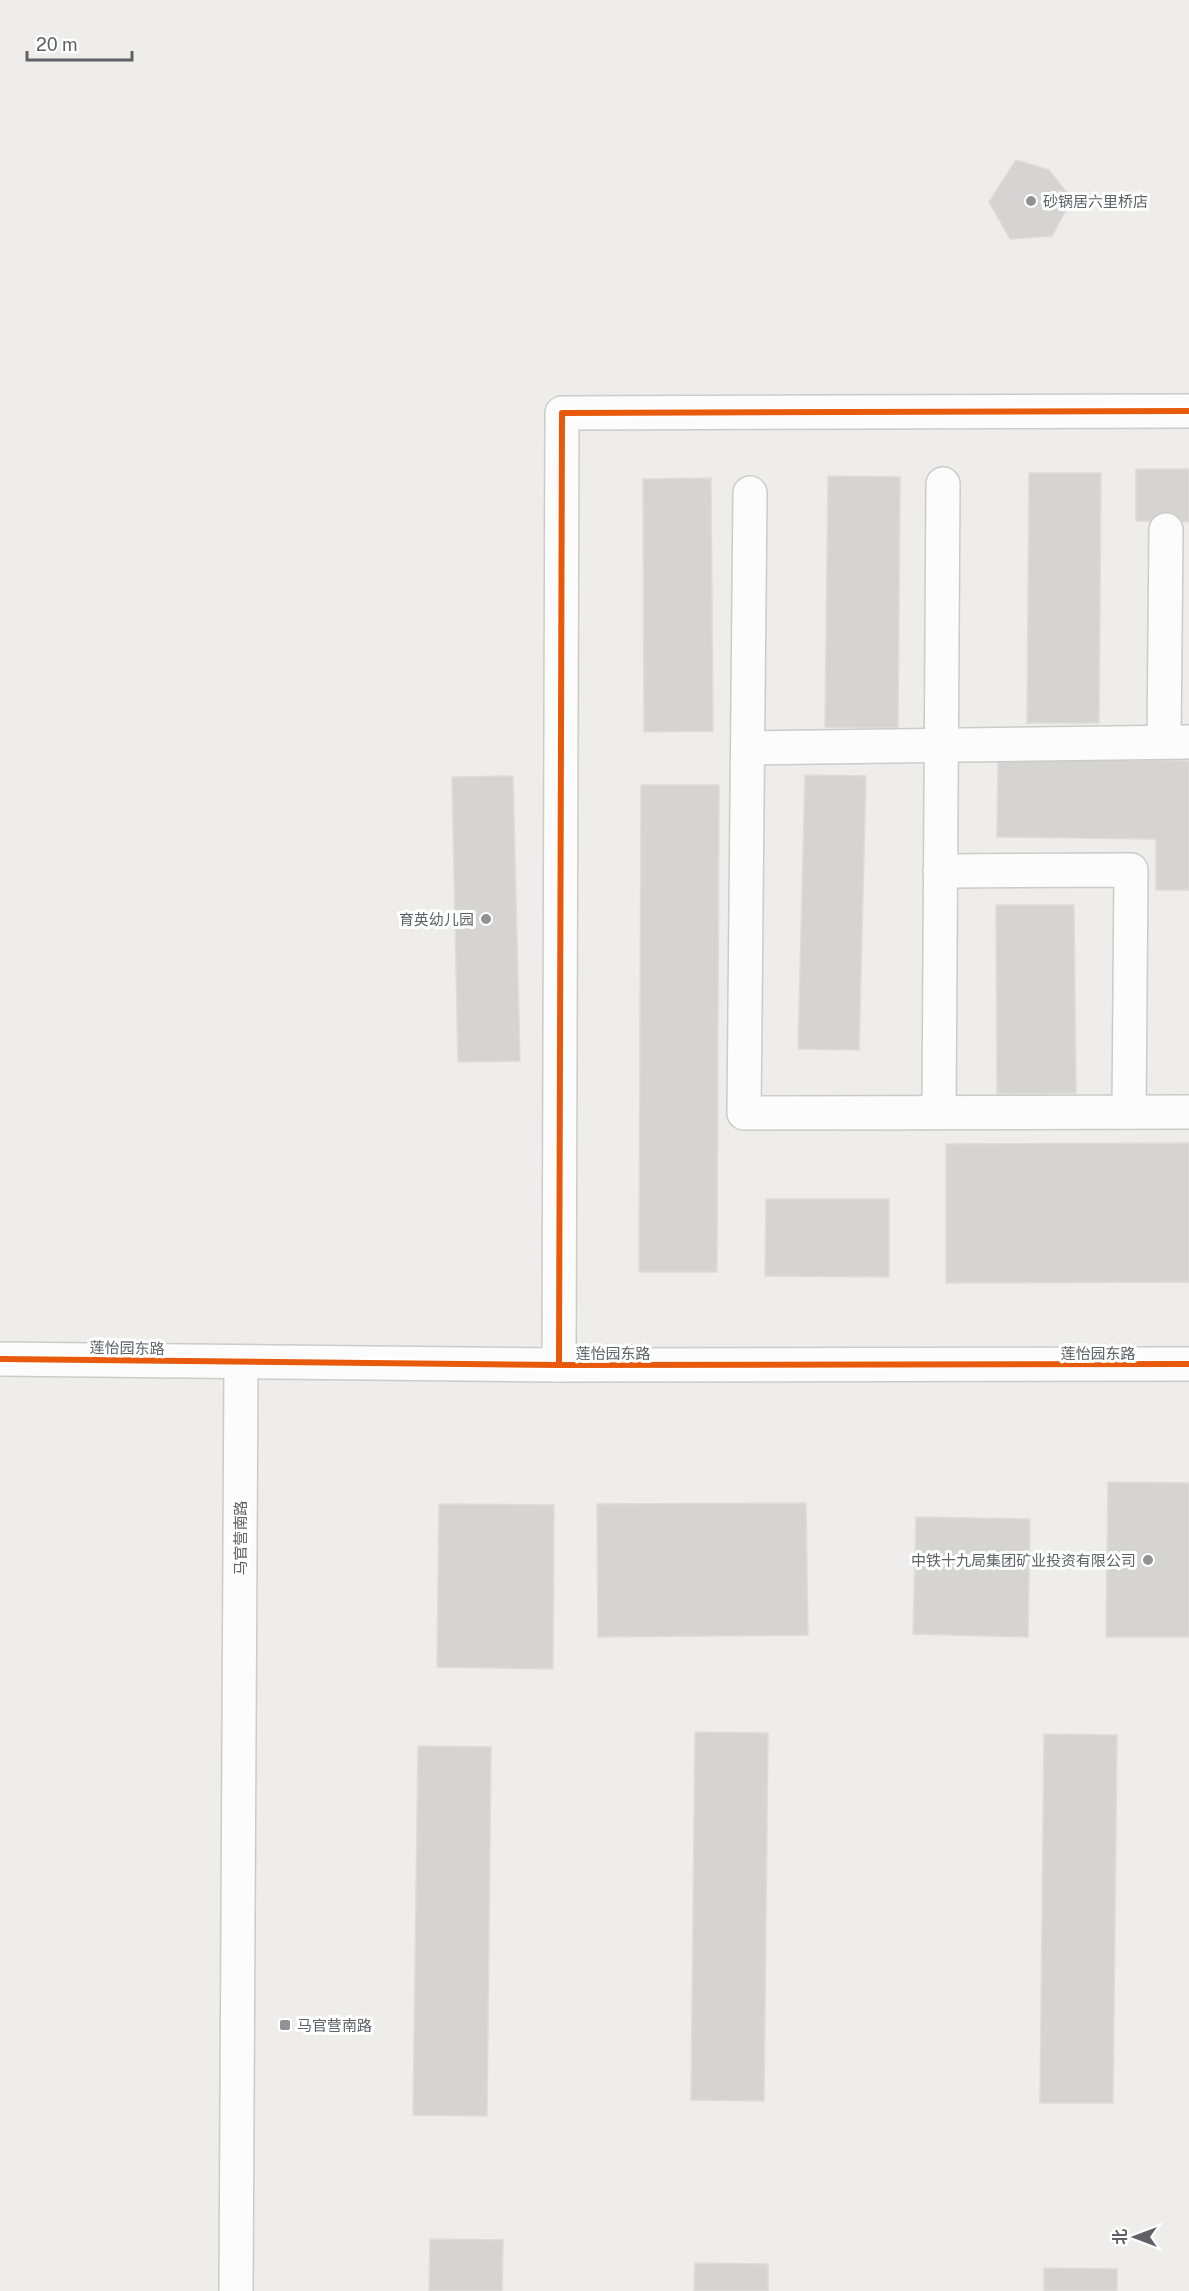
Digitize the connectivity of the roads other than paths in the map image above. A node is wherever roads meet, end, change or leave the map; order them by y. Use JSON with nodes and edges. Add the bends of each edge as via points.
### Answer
{"nodes":[{"id":1,"x":1189,"y":411,"type":"edge"},
{"id":2,"x":943,"y":484,"type":"dead end"},
{"id":3,"x":750,"y":493,"type":"dead end"},
{"id":4,"x":1166,"y":530,"type":"dead end"},
{"id":5,"x":1177,"y":742,"type":"edge"},
{"id":6,"x":941,"y":746,"type":"junction"},
{"id":7,"x":748,"y":748,"type":"junction"},
{"id":8,"x":940,"y":871,"type":"junction"},
{"id":9,"x":939,"y":1112,"type":"junction"},
{"id":10,"x":1129,"y":1112,"type":"junction"},
{"id":11,"x":1189,"y":1112,"type":"edge"},
{"id":12,"x":0,"y":1359,"type":"edge"},
{"id":13,"x":242,"y":1362,"type":"junction"},
{"id":14,"x":1189,"y":1364,"type":"edge"},
{"id":15,"x":559,"y":1365,"type":"junction"},
{"id":16,"x":236,"y":2291,"type":"edge"}],
"edges":[{"from":1,"to":15,"type":"street","via":[[562,413]]},
{"from":2,"to":6,"type":"street"},
{"from":3,"to":7,"type":"street"},
{"from":4,"to":5,"type":"street"},
{"from":5,"to":6,"type":"street"},
{"from":6,"to":7,"type":"street"},
{"from":6,"to":8,"type":"street"},
{"from":7,"to":9,"type":"street","via":[[744,1113]]},
{"from":8,"to":9,"type":"street"},
{"from":8,"to":10,"type":"street","via":[[1131,870]]},
{"from":9,"to":10,"type":"street"},
{"from":10,"to":11,"type":"street"},
{"from":12,"to":13,"type":"street","name":"莲怡园东路"},
{"from":13,"to":15,"type":"street","name":"莲怡园东路"},
{"from":13,"to":16,"type":"street","name":"马官营南路"},
{"from":14,"to":15,"type":"street","name":"莲怡园东路"}]}
